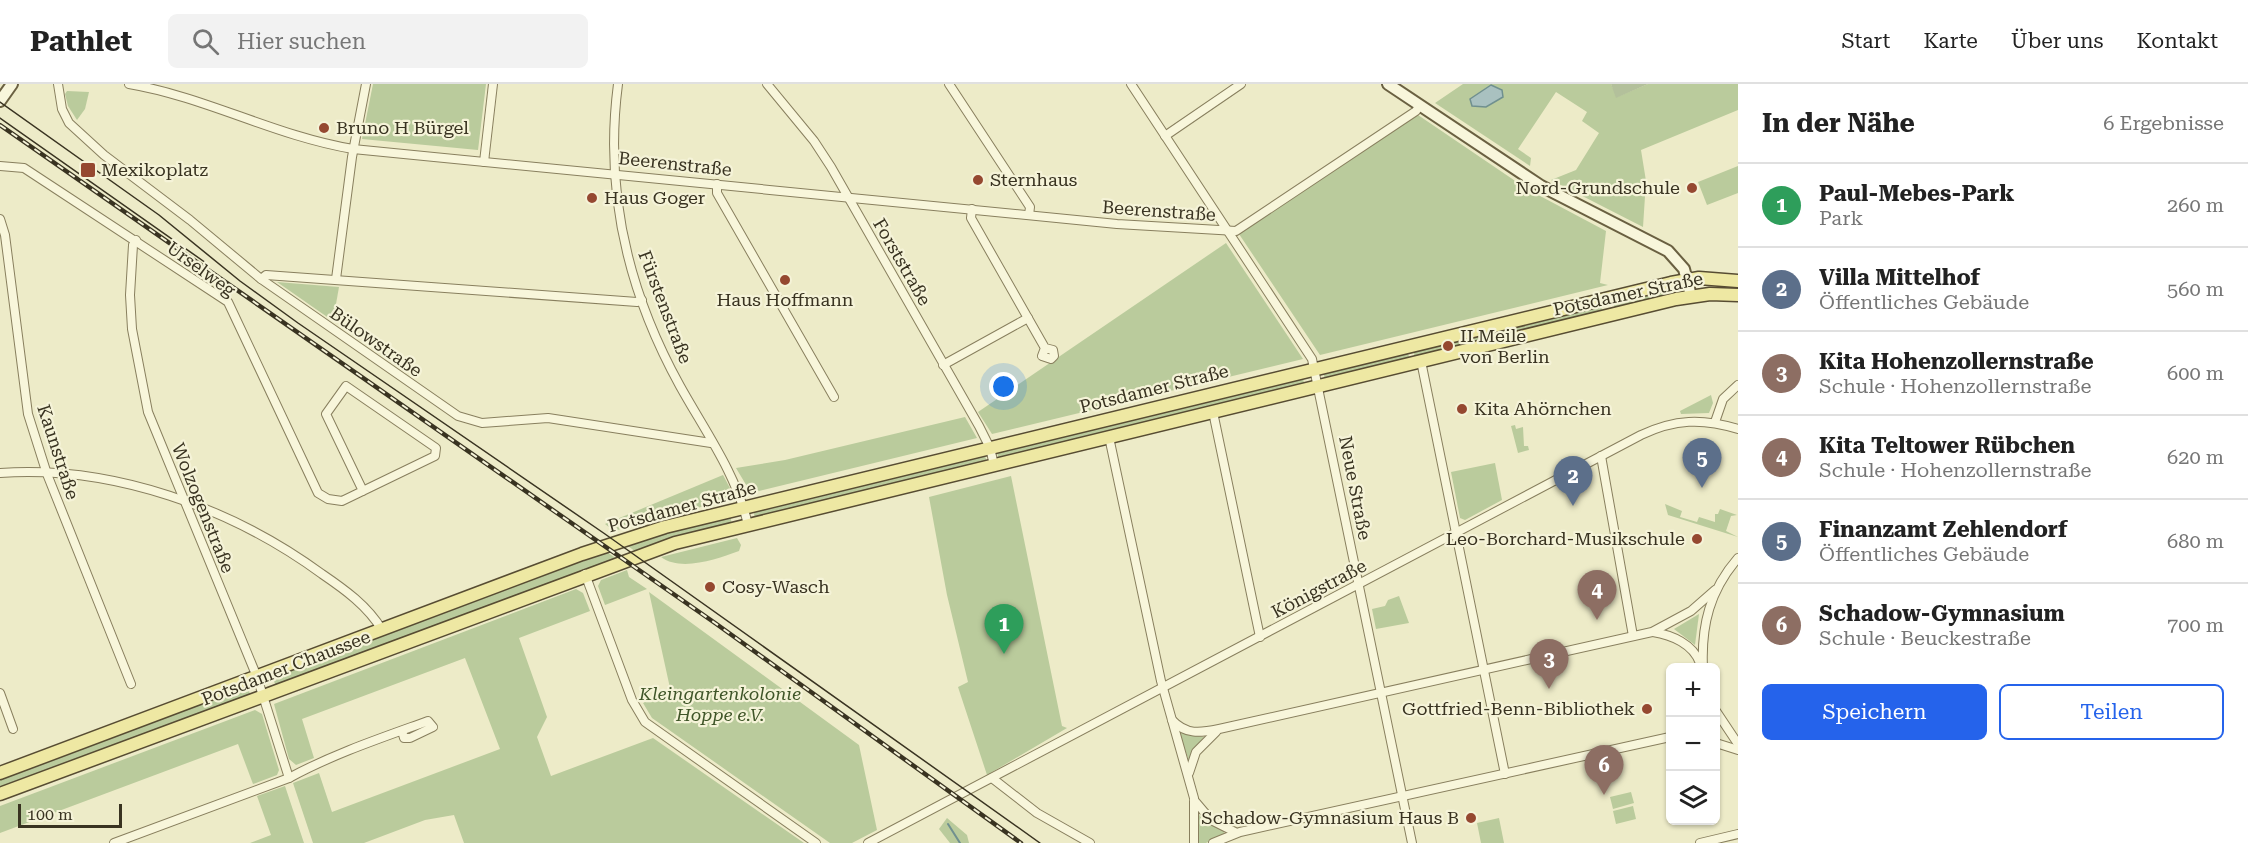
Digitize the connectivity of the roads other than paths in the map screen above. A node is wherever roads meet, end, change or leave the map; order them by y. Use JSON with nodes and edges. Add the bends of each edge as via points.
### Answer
{"nodes":[{"id":1,"x":12,"y":84,"type":"edge"},
{"id":2,"x":58,"y":84,"type":"edge"},
{"id":3,"x":129,"y":84,"type":"edge"},
{"id":4,"x":366,"y":84,"type":"edge"},
{"id":5,"x":493,"y":84,"type":"edge"},
{"id":6,"x":618,"y":84,"type":"edge"},
{"id":7,"x":767,"y":84,"type":"edge"},
{"id":8,"x":949,"y":84,"type":"edge"},
{"id":9,"x":1131,"y":84,"type":"edge"},
{"id":10,"x":1241,"y":84,"type":"edge"},
{"id":11,"x":1388,"y":84,"type":"edge"},
{"id":12,"x":1404,"y":89,"type":"edge"},
{"id":13,"x":0,"y":100,"type":"edge"},
{"id":14,"x":1420,"y":105,"type":"junction"},
{"id":15,"x":1165,"y":136,"type":"junction"},
{"id":16,"x":353,"y":149,"type":"junction"},
{"id":17,"x":484,"y":162,"type":"junction"},
{"id":18,"x":0,"y":166,"type":"edge"},
{"id":19,"x":613,"y":173,"type":"junction"},
{"id":20,"x":717,"y":184,"type":"junction"},
{"id":21,"x":847,"y":197,"type":"junction"},
{"id":22,"x":972,"y":209,"type":"junction"},
{"id":23,"x":1029,"y":215,"type":"junction"},
{"id":24,"x":0,"y":219,"type":"edge"},
{"id":25,"x":1227,"y":230,"type":"junction"},
{"id":26,"x":136,"y":240,"type":"junction"},
{"id":27,"x":261,"y":279,"type":"junction"},
{"id":28,"x":336,"y":279,"type":"junction"},
{"id":29,"x":1688,"y":280,"type":"junction"},
{"id":30,"x":1738,"y":281,"type":"edge"},
{"id":31,"x":1738,"y":295,"type":"edge"},
{"id":32,"x":1691,"y":296,"type":"junction"},
{"id":33,"x":642,"y":300,"type":"junction"},
{"id":34,"x":1028,"y":318,"type":"junction"},
{"id":35,"x":1045,"y":348,"type":"dead end"},
{"id":36,"x":1420,"y":362,"type":"junction"},
{"id":37,"x":943,"y":365,"type":"junction"},
{"id":38,"x":1315,"y":369,"type":"junction"},
{"id":39,"x":1738,"y":385,"type":"edge"},
{"id":40,"x":1319,"y":386,"type":"junction"},
{"id":41,"x":834,"y":398,"type":"dead end"},
{"id":42,"x":1214,"y":412,"type":"junction"},
{"id":43,"x":1715,"y":422,"type":"junction"},
{"id":44,"x":1738,"y":429,"type":"edge"},
{"id":45,"x":1109,"y":437,"type":"junction"},
{"id":46,"x":711,"y":443,"type":"junction"},
{"id":47,"x":990,"y":448,"type":"junction"},
{"id":48,"x":1601,"y":456,"type":"junction"},
{"id":49,"x":994,"y":465,"type":"junction"},
{"id":50,"x":0,"y":473,"type":"edge"},
{"id":51,"x":47,"y":474,"type":"junction"},
{"id":52,"x":363,"y":490,"type":"junction"},
{"id":53,"x":182,"y":500,"type":"junction"},
{"id":54,"x":745,"y":507,"type":"junction"},
{"id":55,"x":748,"y":525,"type":"junction"},
{"id":56,"x":1455,"y":533,"type":"junction"},
{"id":57,"x":582,"y":554,"type":"joint"},
{"id":58,"x":1738,"y":558,"type":"edge"},
{"id":59,"x":585,"y":574,"type":"junction"},
{"id":60,"x":1359,"y":584,"type":"junction"},
{"id":61,"x":1715,"y":590,"type":"junction"},
{"id":62,"x":382,"y":630,"type":"junction"},
{"id":63,"x":1652,"y":632,"type":"junction"},
{"id":64,"x":1633,"y":636,"type":"junction"},
{"id":65,"x":1260,"y":637,"type":"junction"},
{"id":66,"x":1699,"y":663,"type":"edge"},
{"id":67,"x":1702,"y":663,"type":"edge"},
{"id":68,"x":1484,"y":670,"type":"junction"},
{"id":69,"x":257,"y":677,"type":"junction"},
{"id":70,"x":130,"y":684,"type":"dead end"},
{"id":71,"x":1163,"y":688,"type":"junction"},
{"id":72,"x":1382,"y":692,"type":"junction"},
{"id":73,"x":0,"y":693,"type":"edge"},
{"id":74,"x":263,"y":696,"type":"junction"},
{"id":75,"x":1720,"y":717,"type":"edge"},
{"id":76,"x":1172,"y":720,"type":"junction"},
{"id":77,"x":13,"y":729,"type":"dead end"},
{"id":78,"x":1219,"y":729,"type":"junction"},
{"id":79,"x":402,"y":730,"type":"dead end"},
{"id":80,"x":1666,"y":738,"type":"edge"},
{"id":81,"x":1720,"y":744,"type":"edge"},
{"id":82,"x":1738,"y":744,"type":"edge"},
{"id":83,"x":1738,"y":750,"type":"edge"},
{"id":84,"x":0,"y":773,"type":"edge"},
{"id":85,"x":1188,"y":774,"type":"junction"},
{"id":86,"x":1505,"y":774,"type":"junction"},
{"id":87,"x":289,"y":778,"type":"junction"},
{"id":88,"x":992,"y":778,"type":"junction"},
{"id":89,"x":0,"y":794,"type":"edge"},
{"id":90,"x":1403,"y":796,"type":"junction"},
{"id":91,"x":1194,"y":798,"type":"junction"},
{"id":92,"x":1240,"y":832,"type":"junction"},
{"id":93,"x":1738,"y":834,"type":"edge"},
{"id":94,"x":114,"y":843,"type":"edge"},
{"id":95,"x":816,"y":843,"type":"edge"},
{"id":96,"x":868,"y":843,"type":"edge"},
{"id":97,"x":1090,"y":843,"type":"edge"},
{"id":98,"x":1194,"y":843,"type":"edge"},
{"id":99,"x":1213,"y":843,"type":"edge"},
{"id":100,"x":1412,"y":843,"type":"edge"},
{"id":101,"x":1700,"y":843,"type":"edge"}],
"edges":[{"from":1,"to":13,"type":"street"},
{"from":2,"to":27,"type":"street","name":"Bülowstraße","via":[[62,110],[77,132]]},
{"from":3,"to":16,"type":"street","name":"Beerenstraße","via":[[169,92],[288,135]]},
{"from":4,"to":16,"type":"street"},
{"from":5,"to":17,"type":"street"},
{"from":6,"to":19,"type":"street","name":"Fürstenstraße"},
{"from":7,"to":21,"type":"street","name":"Forststraße","via":[[814,141]]},
{"from":8,"to":23,"type":"street","via":[[1030,207]]},
{"from":9,"to":15,"type":"street","name":"Neue Straße"},
{"from":10,"to":15,"type":"street"},
{"from":11,"to":12,"type":"street"},
{"from":12,"to":14,"type":"street"},
{"from":14,"to":25,"type":"street","via":[[1236,231]]},
{"from":14,"to":29,"type":"street","via":[[1541,186],[1668,251],[1680,262]]},
{"from":15,"to":25,"type":"street","name":"Neue Straße"},
{"from":16,"to":17,"type":"street","name":"Beerenstraße"},
{"from":16,"to":28,"type":"street"},
{"from":17,"to":19,"type":"street","name":"Beerenstraße"},
{"from":18,"to":26,"type":"street","name":"Urselweg","via":[[24,168]]},
{"from":19,"to":20,"type":"street","name":"Beerenstraße"},
{"from":19,"to":33,"type":"street","name":"Fürstenstraße","via":[[624,240]]},
{"from":20,"to":21,"type":"street","name":"Beerenstraße"},
{"from":20,"to":41,"type":"street","via":[[717,193]]},
{"from":21,"to":22,"type":"street","name":"Beerenstraße"},
{"from":21,"to":37,"type":"street","name":"Forststraße"},
{"from":22,"to":23,"type":"street","name":"Beerenstraße"},
{"from":22,"to":34,"type":"street","via":[[971,218]]},
{"from":23,"to":25,"type":"street","name":"Beerenstraße"},
{"from":24,"to":51,"type":"street","name":"Kaunstraße","via":[[28,414]]},
{"from":25,"to":38,"type":"street","name":"Neue Straße"},
{"from":26,"to":52,"type":"street","name":"Urselweg","via":[[228,302],[318,493],[342,501]]},
{"from":26,"to":53,"type":"street","name":"Wolzogenstraße","via":[[130,295],[135,355],[148,412]]},
{"from":27,"to":28,"type":"street","via":[[266,275]]},
{"from":27,"to":46,"type":"street","name":"Bülowstraße","via":[[436,402],[471,421],[548,418]]},
{"from":28,"to":33,"type":"street"},
{"from":29,"to":30,"type":"main road","name":"Potsdamer Straße"},
{"from":29,"to":32,"type":"street"},
{"from":29,"to":38,"type":"main road","name":"Potsdamer Straße"},
{"from":31,"to":32,"type":"main road","name":"Potsdamer Straße"},
{"from":32,"to":36,"type":"main road","name":"Potsdamer Straße"},
{"from":33,"to":46,"type":"street","name":"Fürstenstraße","via":[[678,383]]},
{"from":34,"to":35,"type":"street"},
{"from":34,"to":37,"type":"street"},
{"from":36,"to":40,"type":"main road","name":"Potsdamer Straße"},
{"from":36,"to":56,"type":"street"},
{"from":37,"to":47,"type":"street","name":"Forststraße"},
{"from":38,"to":40,"type":"street","name":"Neue Straße"},
{"from":38,"to":47,"type":"main road","name":"Potsdamer Straße"},
{"from":39,"to":43,"type":"street","via":[[1723,399]]},
{"from":40,"to":42,"type":"main road","name":"Potsdamer Straße"},
{"from":40,"to":60,"type":"street","name":"Neue Straße"},
{"from":42,"to":45,"type":"main road","name":"Potsdamer Straße"},
{"from":42,"to":65,"type":"street"},
{"from":43,"to":44,"type":"street","name":"Königstraße"},
{"from":43,"to":48,"type":"street","name":"Königstraße","via":[[1664,425]]},
{"from":45,"to":49,"type":"main road","name":"Potsdamer Straße"},
{"from":45,"to":71,"type":"street"},
{"from":46,"to":54,"type":"street","name":"Fürstenstraße"},
{"from":47,"to":49,"type":"street","name":"Forststraße"},
{"from":47,"to":54,"type":"main road","name":"Potsdamer Straße"},
{"from":48,"to":56,"type":"street","name":"Königstraße"},
{"from":48,"to":64,"type":"street"},
{"from":49,"to":55,"type":"main road","name":"Potsdamer Straße"},
{"from":50,"to":51,"type":"street"},
{"from":51,"to":53,"type":"street","via":[[140,488]]},
{"from":51,"to":70,"type":"street","name":"Kaunstraße"},
{"from":52,"to":52,"type":"street","via":[[435,456],[436,448],[346,386],[326,414]]},
{"from":53,"to":62,"type":"street","via":[[259,533],[302,559],[354,598]]},
{"from":53,"to":69,"type":"street","name":"Wolzogenstraße"},
{"from":54,"to":55,"type":"street","name":"Fürstenstraße"},
{"from":54,"to":57,"type":"main road","name":"Potsdamer Straße"},
{"from":55,"to":59,"type":"main road","name":"Potsdamer Straße","via":[[658,548]]},
{"from":56,"to":60,"type":"street","name":"Königstraße"},
{"from":56,"to":68,"type":"street"},
{"from":57,"to":62,"type":"main road","name":"Potsdamer Chaussee"},
{"from":58,"to":61,"type":"street"},
{"from":59,"to":74,"type":"main road","name":"Potsdamer Chaussee"},
{"from":59,"to":95,"type":"street","via":[[632,700],[645,722]]},
{"from":60,"to":65,"type":"street","name":"Königstraße"},
{"from":60,"to":72,"type":"street","name":"Neue Straße"},
{"from":61,"to":63,"type":"street","via":[[1691,611]]},
{"from":61,"to":67,"type":"street","via":[[1703,636]]},
{"from":62,"to":69,"type":"main road","name":"Potsdamer Chaussee"},
{"from":63,"to":64,"type":"street"},
{"from":63,"to":66,"type":"street","via":[[1680,640]]},
{"from":64,"to":68,"type":"street"},
{"from":65,"to":71,"type":"street","name":"Königstraße"},
{"from":68,"to":72,"type":"street"},
{"from":68,"to":86,"type":"street"},
{"from":69,"to":74,"type":"street","name":"Wolzogenstraße"},
{"from":69,"to":84,"type":"main road","name":"Potsdamer Chaussee"},
{"from":71,"to":76,"type":"street"},
{"from":71,"to":88,"type":"street","name":"Königstraße"},
{"from":72,"to":78,"type":"street"},
{"from":72,"to":90,"type":"street","name":"Neue Straße"},
{"from":73,"to":77,"type":"street"},
{"from":74,"to":87,"type":"street","name":"Wolzogenstraße"},
{"from":74,"to":89,"type":"main road","name":"Potsdamer Chaussee"},
{"from":75,"to":82,"type":"street"},
{"from":76,"to":78,"type":"street","via":[[1189,732]]},
{"from":76,"to":85,"type":"street"},
{"from":78,"to":85,"type":"street","via":[[1196,752]]},
{"from":79,"to":87,"type":"street","via":[[316,763]]},
{"from":80,"to":86,"type":"street"},
{"from":81,"to":83,"type":"street"},
{"from":85,"to":91,"type":"street"},
{"from":86,"to":90,"type":"street"},
{"from":87,"to":94,"type":"street"},
{"from":88,"to":96,"type":"street","name":"Königstraße"},
{"from":88,"to":97,"type":"street","via":[[1037,813]]},
{"from":90,"to":92,"type":"street"},
{"from":90,"to":100,"type":"street","name":"Neue Straße"},
{"from":91,"to":92,"type":"street","via":[[1211,820],[1229,831]]},
{"from":91,"to":98,"type":"street"},
{"from":92,"to":99,"type":"street"},
{"from":93,"to":101,"type":"street"}]}
